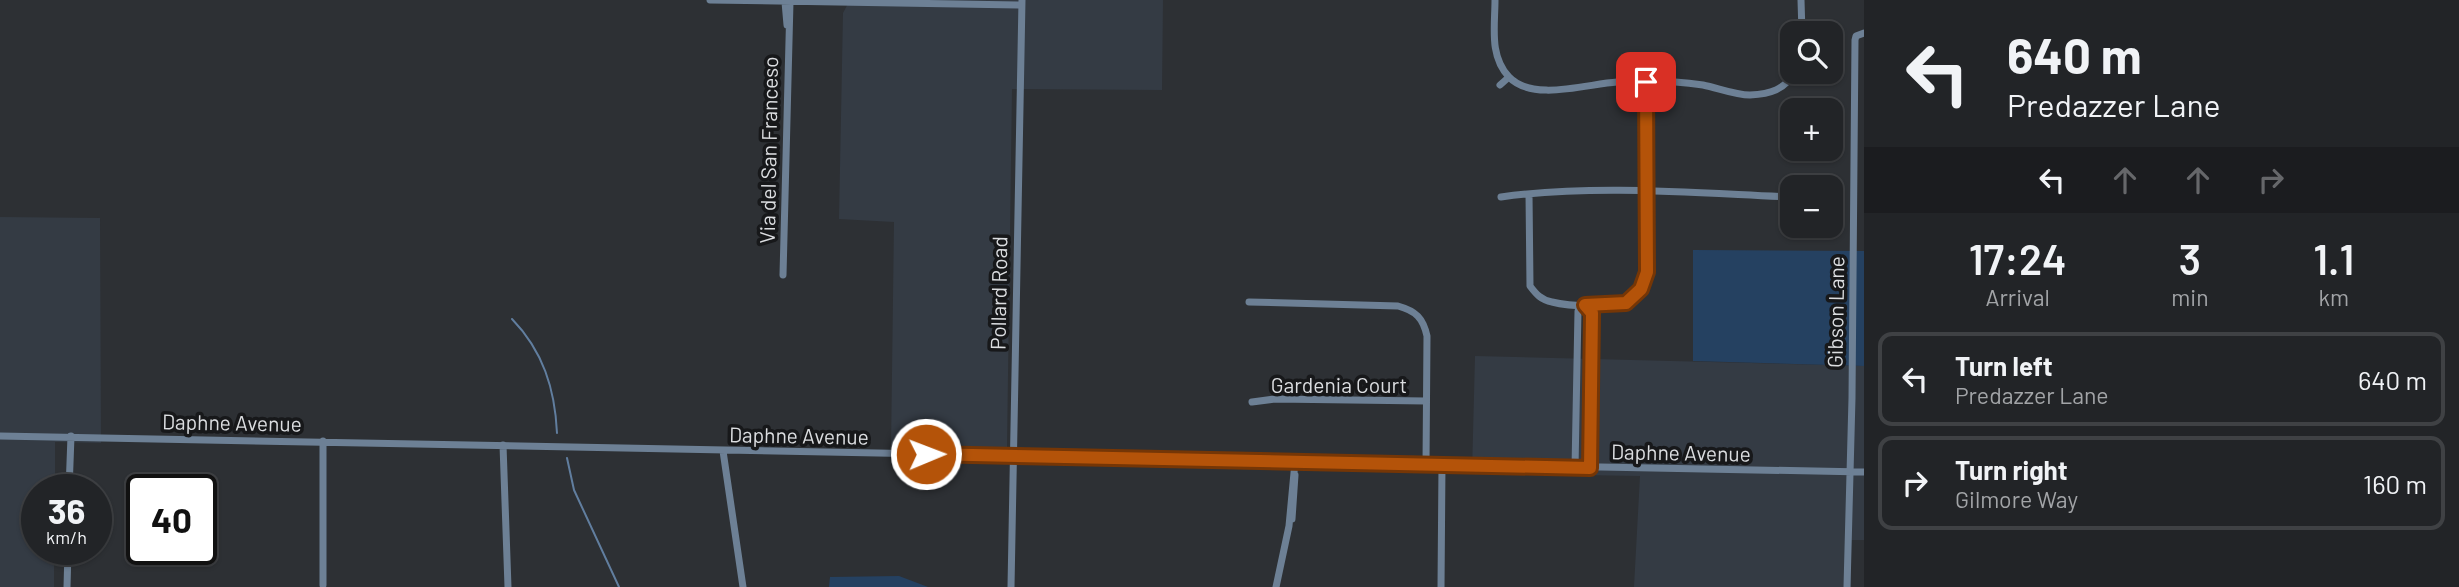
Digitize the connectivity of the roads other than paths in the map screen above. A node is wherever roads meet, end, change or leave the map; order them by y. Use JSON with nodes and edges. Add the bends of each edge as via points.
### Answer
{"nodes":[{"id":1,"x":710,"y":0,"type":"edge"},
{"id":2,"x":1495,"y":0,"type":"edge"},
{"id":3,"x":1801,"y":0,"type":"edge"},
{"id":4,"x":787,"y":2,"type":"junction"},
{"id":5,"x":1021,"y":3,"type":"edge"},
{"id":6,"x":1802,"y":21,"type":"edge"},
{"id":7,"x":1864,"y":33,"type":"edge"},
{"id":8,"x":1509,"y":77,"type":"junction"},
{"id":9,"x":1646,"y":82,"type":"junction"},
{"id":10,"x":1788,"y":84,"type":"edge"},
{"id":11,"x":1500,"y":85,"type":"dead end"},
{"id":12,"x":1645,"y":192,"type":"junction"},
{"id":13,"x":1529,"y":194,"type":"junction"},
{"id":14,"x":1501,"y":197,"type":"dead end"},
{"id":15,"x":1780,"y":197,"type":"edge"},
{"id":16,"x":783,"y":275,"type":"dead end"},
{"id":17,"x":1249,"y":302,"type":"dead end"},
{"id":18,"x":1585,"y":305,"type":"junction"},
{"id":19,"x":1576,"y":400,"type":"junction"},
{"id":20,"x":1426,"y":401,"type":"junction"},
{"id":21,"x":1590,"y":401,"type":"junction"},
{"id":22,"x":1252,"y":402,"type":"dead end"},
{"id":23,"x":0,"y":436,"type":"edge"},
{"id":24,"x":71,"y":436,"type":"junction"},
{"id":25,"x":323,"y":441,"type":"junction"},
{"id":26,"x":503,"y":445,"type":"junction"},
{"id":27,"x":723,"y":451,"type":"junction"},
{"id":28,"x":1013,"y":454,"type":"junction"},
{"id":29,"x":1295,"y":462,"type":"junction"},
{"id":30,"x":1426,"y":464,"type":"junction"},
{"id":31,"x":1442,"y":464,"type":"junction"},
{"id":32,"x":1575,"y":468,"type":"junction"},
{"id":33,"x":1590,"y":468,"type":"junction"},
{"id":34,"x":1849,"y":472,"type":"junction"},
{"id":35,"x":1864,"y":472,"type":"edge"},
{"id":36,"x":70,"y":474,"type":"edge"},
{"id":37,"x":68,"y":565,"type":"edge"},
{"id":38,"x":323,"y":585,"type":"dead end"},
{"id":39,"x":67,"y":587,"type":"edge"},
{"id":40,"x":508,"y":587,"type":"edge"},
{"id":41,"x":743,"y":587,"type":"edge"},
{"id":42,"x":1011,"y":587,"type":"edge"},
{"id":43,"x":1276,"y":587,"type":"edge"},
{"id":44,"x":1441,"y":587,"type":"edge"},
{"id":45,"x":1847,"y":587,"type":"edge"}],
"edges":[{"from":1,"to":4,"type":"street"},
{"from":2,"to":8,"type":"street","via":[[1496,53]]},
{"from":3,"to":6,"type":"street"},
{"from":4,"to":5,"type":"street"},
{"from":4,"to":16,"type":"street","name":"Via del San Franceso"},
{"from":5,"to":28,"type":"street","name":"Pollard Road"},
{"from":7,"to":34,"type":"street","name":"Gibson Lane","via":[[1855,40]]},
{"from":8,"to":9,"type":"street","via":[[1528,87],[1550,90]]},
{"from":8,"to":11,"type":"street"},
{"from":9,"to":10,"type":"street","via":[[1702,85],[1748,95]]},
{"from":9,"to":12,"type":"street"},
{"from":12,"to":13,"type":"street"},
{"from":12,"to":15,"type":"street"},
{"from":12,"to":18,"type":"street","via":[[1647,272],[1641,289],[1626,303]]},
{"from":13,"to":14,"type":"street"},
{"from":13,"to":18,"type":"street","via":[[1530,286],[1537,296],[1552,302]]},
{"from":17,"to":20,"type":"street","via":[[1412,310],[1423,320],[1427,336]]},
{"from":18,"to":19,"type":"street","via":[[1578,312]]},
{"from":18,"to":21,"type":"street","via":[[1592,313]]},
{"from":19,"to":21,"type":"street"},
{"from":19,"to":32,"type":"street"},
{"from":20,"to":22,"type":"street","name":"Gardenia Court"},
{"from":20,"to":30,"type":"street"},
{"from":21,"to":33,"type":"street"},
{"from":23,"to":24,"type":"street","name":"Daphne Avenue"},
{"from":24,"to":25,"type":"street","name":"Daphne Avenue"},
{"from":24,"to":36,"type":"street"},
{"from":25,"to":26,"type":"street","name":"Daphne Avenue"},
{"from":25,"to":38,"type":"street"},
{"from":26,"to":27,"type":"street","name":"Daphne Avenue"},
{"from":26,"to":40,"type":"street"},
{"from":27,"to":28,"type":"street","name":"Daphne Avenue"},
{"from":27,"to":41,"type":"street"},
{"from":28,"to":29,"type":"street","name":"Daphne Avenue"},
{"from":28,"to":42,"type":"street","name":"Pollard Road"},
{"from":29,"to":30,"type":"street","name":"Daphne Avenue"},
{"from":29,"to":43,"type":"street","via":[[1289,526]]},
{"from":30,"to":31,"type":"street","name":"Daphne Avenue"},
{"from":31,"to":32,"type":"street","name":"Daphne Avenue"},
{"from":31,"to":44,"type":"street"},
{"from":32,"to":33,"type":"street","name":"Daphne Avenue"},
{"from":33,"to":34,"type":"street","name":"Daphne Avenue"},
{"from":34,"to":35,"type":"street","name":"Daphne Avenue"},
{"from":34,"to":45,"type":"street"},
{"from":37,"to":39,"type":"street"}]}
